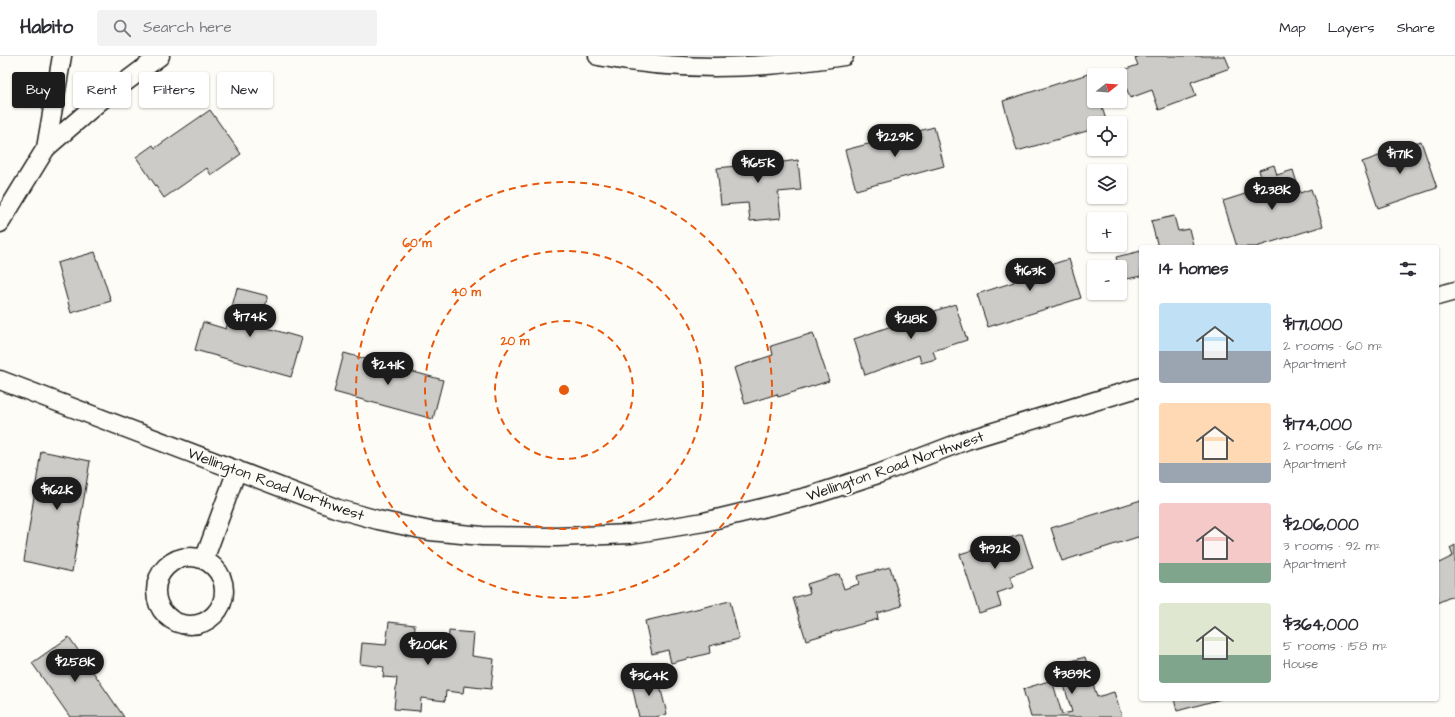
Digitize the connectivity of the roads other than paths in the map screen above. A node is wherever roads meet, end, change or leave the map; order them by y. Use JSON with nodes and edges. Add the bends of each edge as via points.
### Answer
{"nodes":[{"id":1,"x":62,"y":56,"type":"edge"},
{"id":2,"x":160,"y":56,"type":"edge"},
{"id":3,"x":598,"y":56,"type":"edge"},
{"id":4,"x":844,"y":56,"type":"edge"},
{"id":5,"x":46,"y":148,"type":"junction"},
{"id":6,"x":0,"y":223,"type":"edge"},
{"id":7,"x":1455,"y":291,"type":"edge"},
{"id":8,"x":1439,"y":295,"type":"edge"},
{"id":9,"x":0,"y":380,"type":"edge"},
{"id":10,"x":1139,"y":388,"type":"edge"},
{"id":11,"x":237,"y":470,"type":"junction"},
{"id":12,"x":204,"y":560,"type":"dead end"}],
"edges":[{"from":1,"to":5,"type":"street"},
{"from":2,"to":5,"type":"street"},
{"from":3,"to":4,"type":"street","via":[[674,66],[738,67]]},
{"from":5,"to":6,"type":"street"},
{"from":7,"to":8,"type":"street"},
{"from":9,"to":11,"type":"street","name":"Wellington Road Northwest"},
{"from":10,"to":11,"type":"street","name":"Wellington Road Northwest","via":[[966,440],[878,474],[807,497],[704,522],[631,534],[557,537],[482,536],[430,531],[338,509]]},
{"from":11,"to":12,"type":"street"}]}
